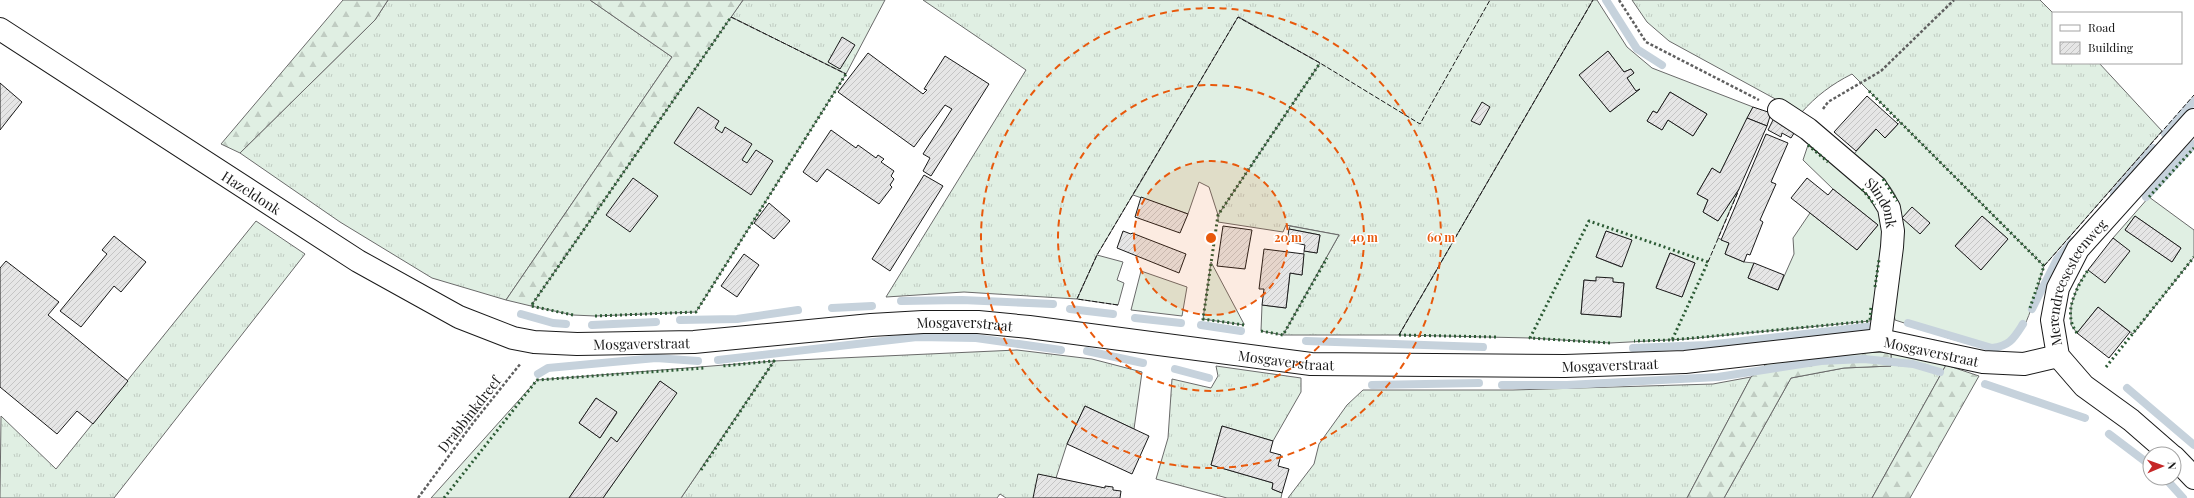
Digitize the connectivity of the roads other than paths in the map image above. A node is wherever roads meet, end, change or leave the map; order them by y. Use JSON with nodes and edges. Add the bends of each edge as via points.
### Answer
{"nodes":[{"id":1,"x":0,"y":30,"type":"edge"},
{"id":2,"x":1779,"y":110,"type":"road end"},
{"id":3,"x":2194,"y":120,"type":"edge"},
{"id":4,"x":524,"y":340,"type":"joint"},
{"id":5,"x":1880,"y":340,"type":"junction"},
{"id":6,"x":2058,"y":356,"type":"junction"},
{"id":7,"x":2161,"y":446,"type":"edge"},
{"id":8,"x":2182,"y":465,"type":"edge"},
{"id":9,"x":2194,"y":478,"type":"edge"}],
"edges":[{"from":1,"to":4,"type":"street","name":"Hazeldonk","via":[[358,261],[459,317]]},
{"from":2,"to":5,"type":"street","name":"Slindonk","via":[[1808,129],[1876,187],[1889,208],[1893,231]]},
{"from":3,"to":6,"type":"street","name":"Merendreesesteenweg","via":[[2078,249],[2056,294],[2052,320]]},
{"from":4,"to":5,"type":"street","name":"Mosgaverstraat","via":[[577,344],[694,342],[923,322],[978,322],[1311,364],[1565,366],[1685,362]]},
{"from":5,"to":6,"type":"street","name":"Mosgaverstraat","via":[[1984,362],[2024,364]]},
{"from":6,"to":7,"type":"street","name":"Merendreesesteenweg","via":[[2084,386],[2131,420]]},
{"from":8,"to":9,"type":"street"}]}
